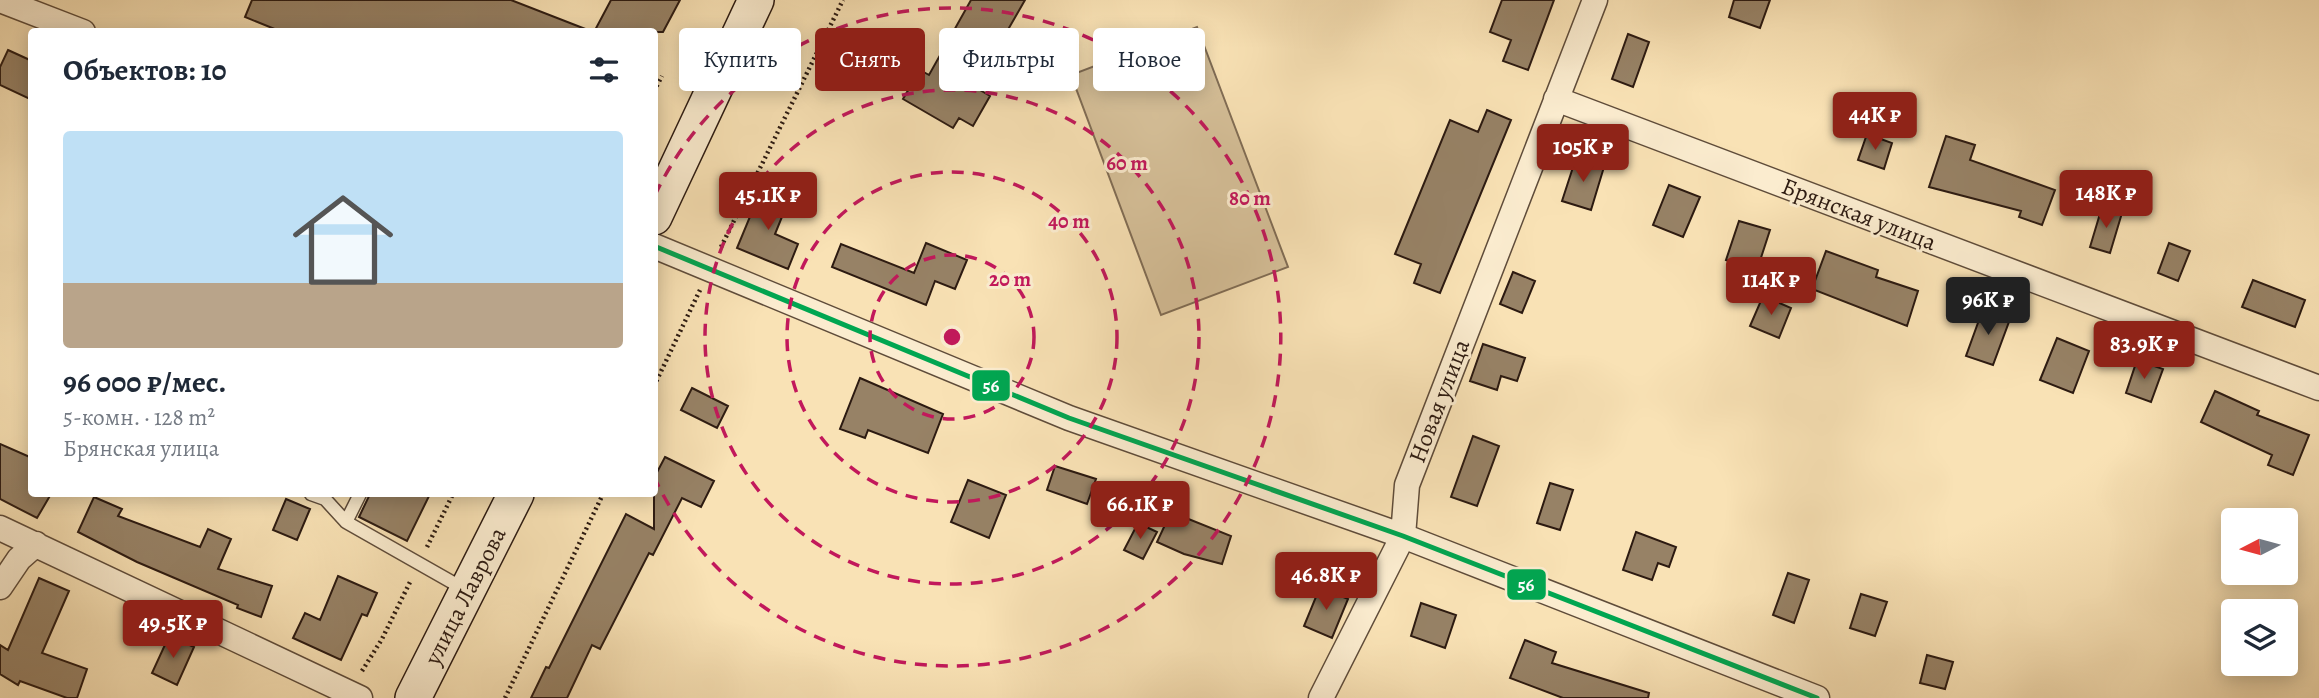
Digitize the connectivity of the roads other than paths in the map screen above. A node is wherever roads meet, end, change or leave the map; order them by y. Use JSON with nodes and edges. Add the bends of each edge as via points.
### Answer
{"nodes":[{"id":1,"x":0,"y":0,"type":"edge"},
{"id":2,"x":756,"y":0,"type":"edge"},
{"id":3,"x":1595,"y":0,"type":"edge"},
{"id":4,"x":73,"y":28,"type":"edge"},
{"id":5,"x":1556,"y":99,"type":"junction"},
{"id":6,"x":658,"y":208,"type":"edge"},
{"id":7,"x":658,"y":248,"type":"edge"},
{"id":8,"x":2319,"y":388,"type":"edge"},
{"id":9,"x":319,"y":497,"type":"edge"},
{"id":10,"x":358,"y":497,"type":"edge"},
{"id":11,"x":514,"y":497,"type":"edge"},
{"id":12,"x":346,"y":522,"type":"junction"},
{"id":13,"x":0,"y":528,"type":"edge"},
{"id":14,"x":1403,"y":536,"type":"junction"},
{"id":15,"x":36,"y":544,"type":"junction"},
{"id":16,"x":0,"y":587,"type":"edge"},
{"id":17,"x":467,"y":591,"type":"junction"},
{"id":18,"x":354,"y":695,"type":"edge"},
{"id":19,"x":414,"y":698,"type":"edge"},
{"id":20,"x":1321,"y":698,"type":"edge"},
{"id":21,"x":1817,"y":698,"type":"edge"}],
"edges":[{"from":1,"to":4,"type":"street"},
{"from":2,"to":6,"type":"main road"},
{"from":3,"to":5,"type":"street","name":"Новая улица"},
{"from":5,"to":8,"type":"street","name":"Брянская улица"},
{"from":5,"to":14,"type":"street","name":"Новая улица","via":[[1407,485]]},
{"from":7,"to":14,"type":"street","via":[[1069,418]]},
{"from":9,"to":12,"type":"lane"},
{"from":10,"to":12,"type":"lane"},
{"from":11,"to":17,"type":"main road","name":"улица Лаврова"},
{"from":12,"to":17,"type":"lane"},
{"from":13,"to":15,"type":"street"},
{"from":14,"to":20,"type":"street","name":"Новая улица"},
{"from":14,"to":21,"type":"street"},
{"from":15,"to":16,"type":"street"},
{"from":15,"to":18,"type":"street"},
{"from":17,"to":19,"type":"main road","name":"улица Лаврова"}]}
